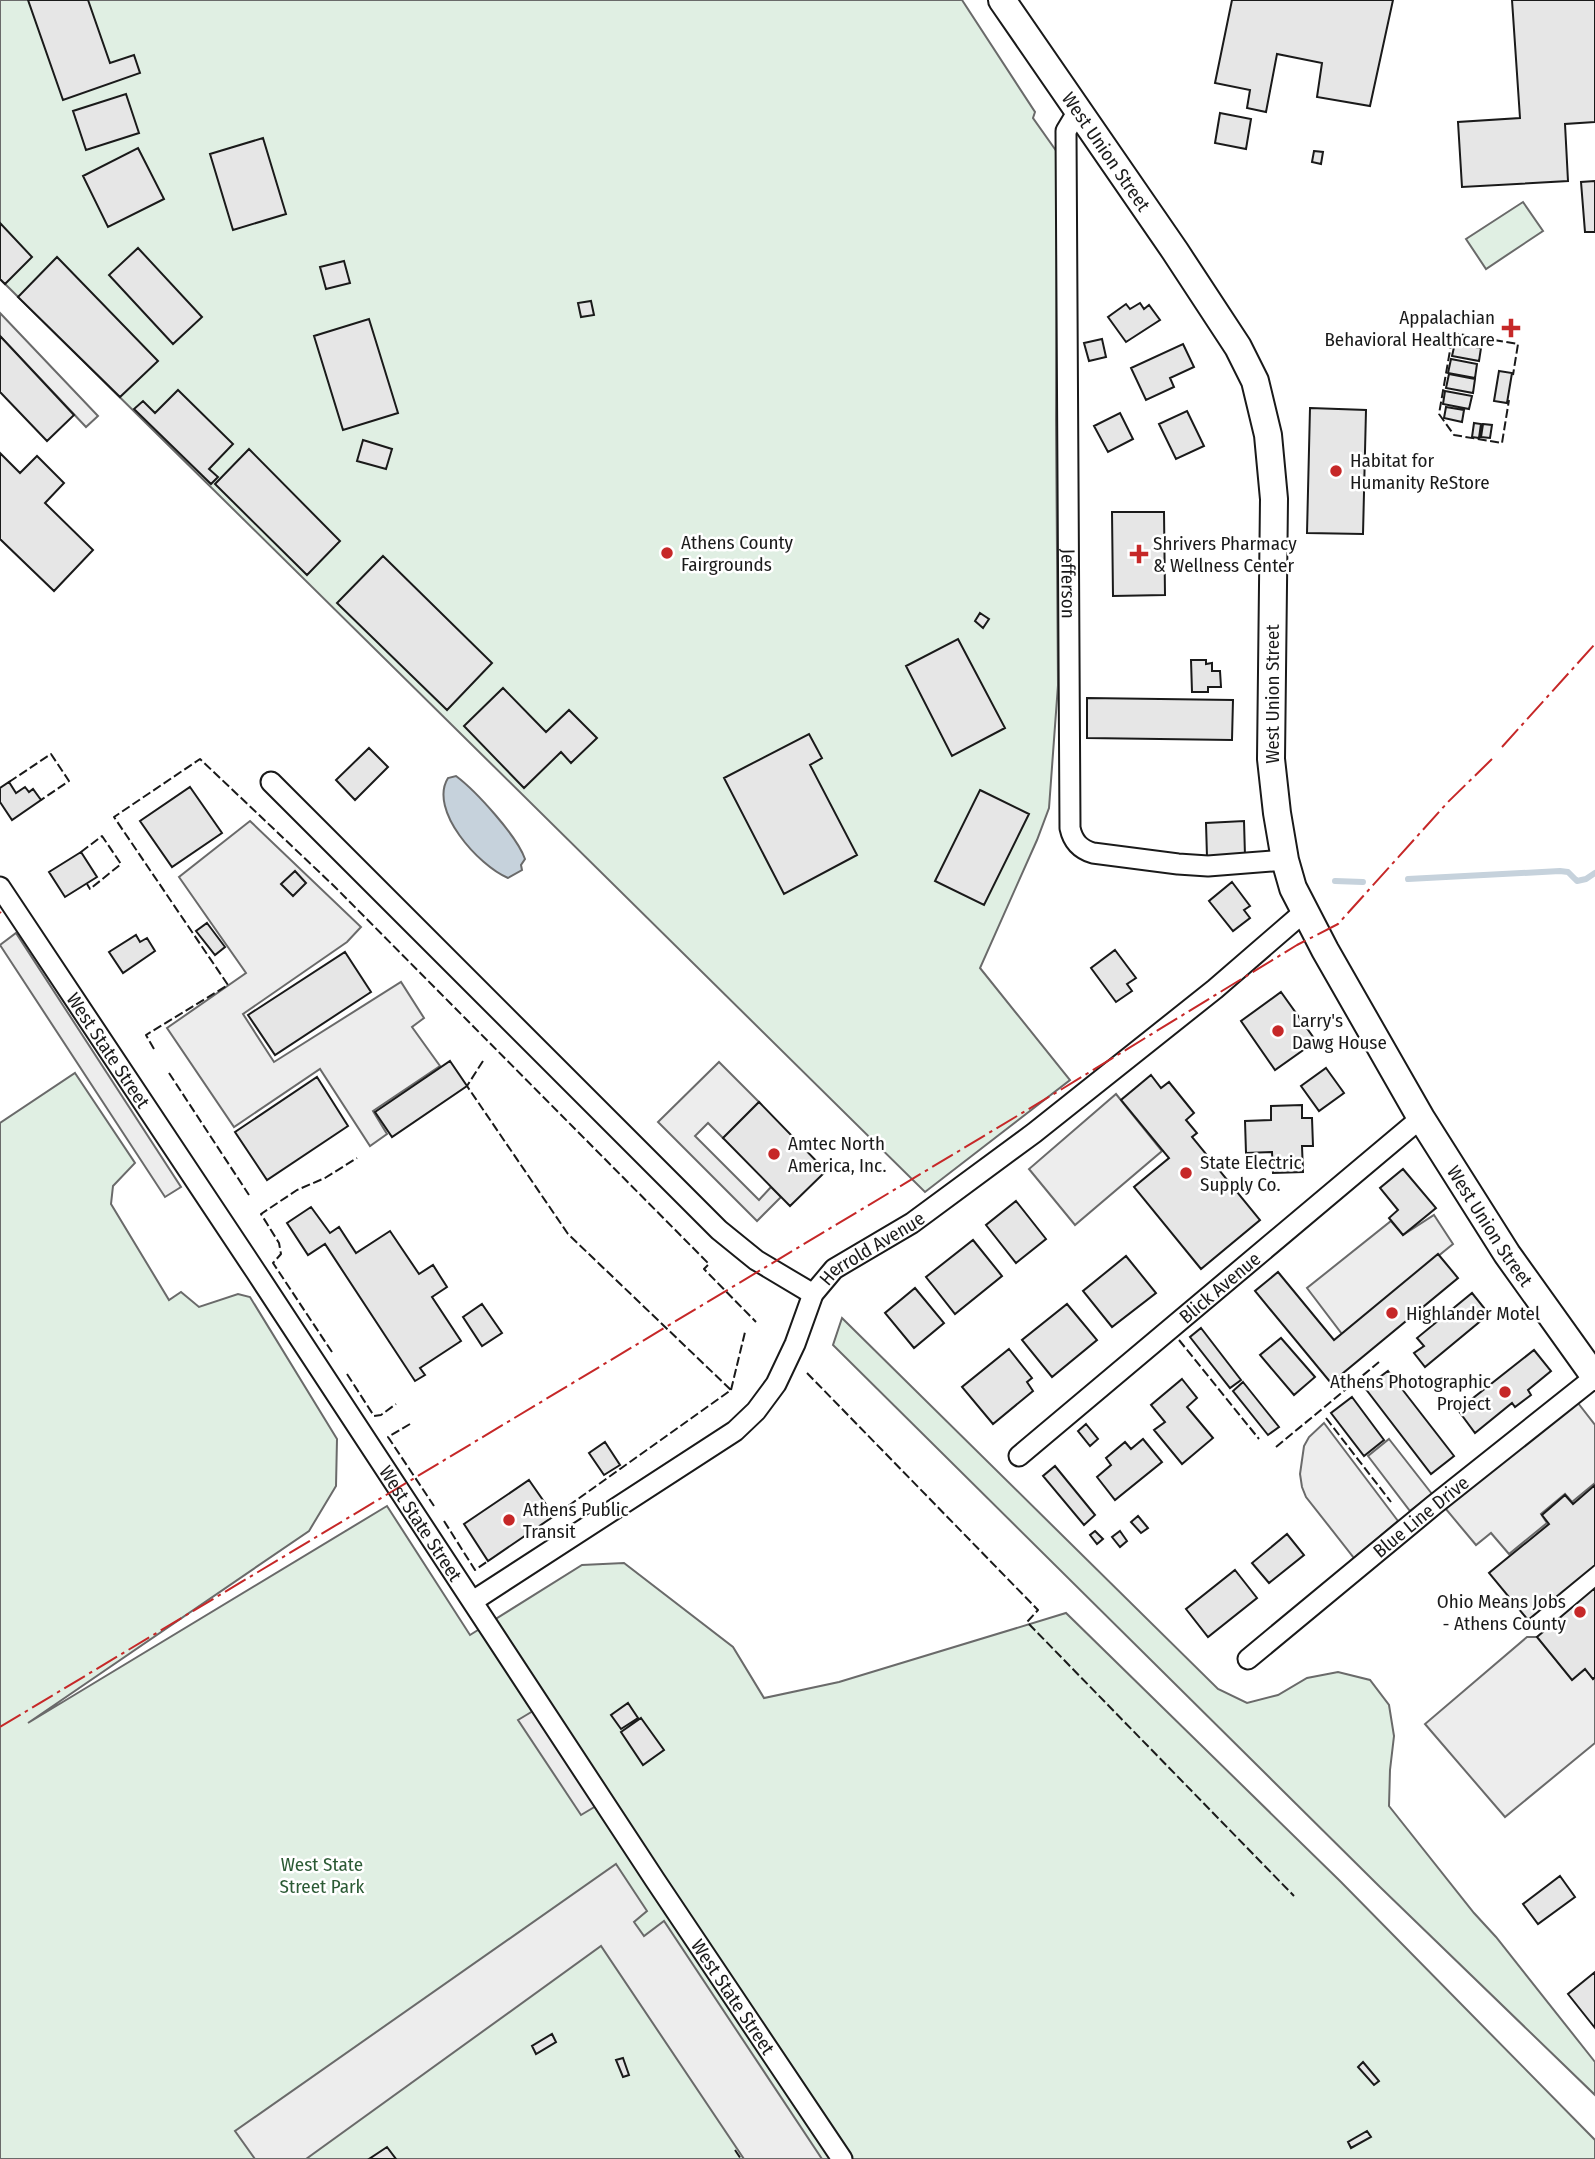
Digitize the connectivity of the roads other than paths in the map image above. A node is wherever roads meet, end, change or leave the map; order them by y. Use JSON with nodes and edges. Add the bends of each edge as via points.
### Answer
{"nodes":[{"id":1,"x":1002,"y":0,"type":"edge"},
{"id":2,"x":1078,"y":111,"type":"junction"},
{"id":3,"x":271,"y":782,"type":"dead end"},
{"id":4,"x":1285,"y":860,"type":"junction"},
{"id":5,"x":0,"y":887,"type":"edge"},
{"id":6,"x":1304,"y":912,"type":"junction"},
{"id":7,"x":1421,"y":1118,"type":"junction"},
{"id":8,"x":813,"y":1294,"type":"junction"},
{"id":9,"x":1595,"y":1377,"type":"edge"},
{"id":10,"x":1019,"y":1457,"type":"dead end"},
{"id":11,"x":473,"y":1601,"type":"junction"},
{"id":12,"x":1248,"y":1658,"type":"dead end"},
{"id":13,"x":842,"y":2159,"type":"edge"}],
"edges":[{"from":1,"to":2,"type":"main road","name":"West Union Street"},
{"from":2,"to":4,"type":"main road","name":"West Union Street","via":[[1238,347],[1255,381],[1272,465],[1271,759]]},
{"from":2,"to":4,"type":"street","name":"Jefferson","via":[[1066,131],[1072,837],[1093,853],[1178,864]]},
{"from":3,"to":8,"type":"street","via":[[719,1230],[756,1260]]},
{"from":4,"to":6,"type":"main road","name":"West Union Street"},
{"from":5,"to":11,"type":"street","name":"West State Street"},
{"from":6,"to":7,"type":"main road","name":"West Union Street"},
{"from":6,"to":8,"type":"street","name":"Herrold Avenue","via":[[1034,1133],[905,1227],[834,1269]]},
{"from":7,"to":9,"type":"main road","name":"West Union Street","via":[[1507,1254]]},
{"from":7,"to":10,"type":"street","name":"Blick Avenue"},
{"from":8,"to":11,"type":"street","name":"Herrold Avenue","via":[[776,1384],[735,1431]]},
{"from":9,"to":12,"type":"street","name":"Blue Line Drive"},
{"from":11,"to":13,"type":"street","name":"West State Street"}]}
